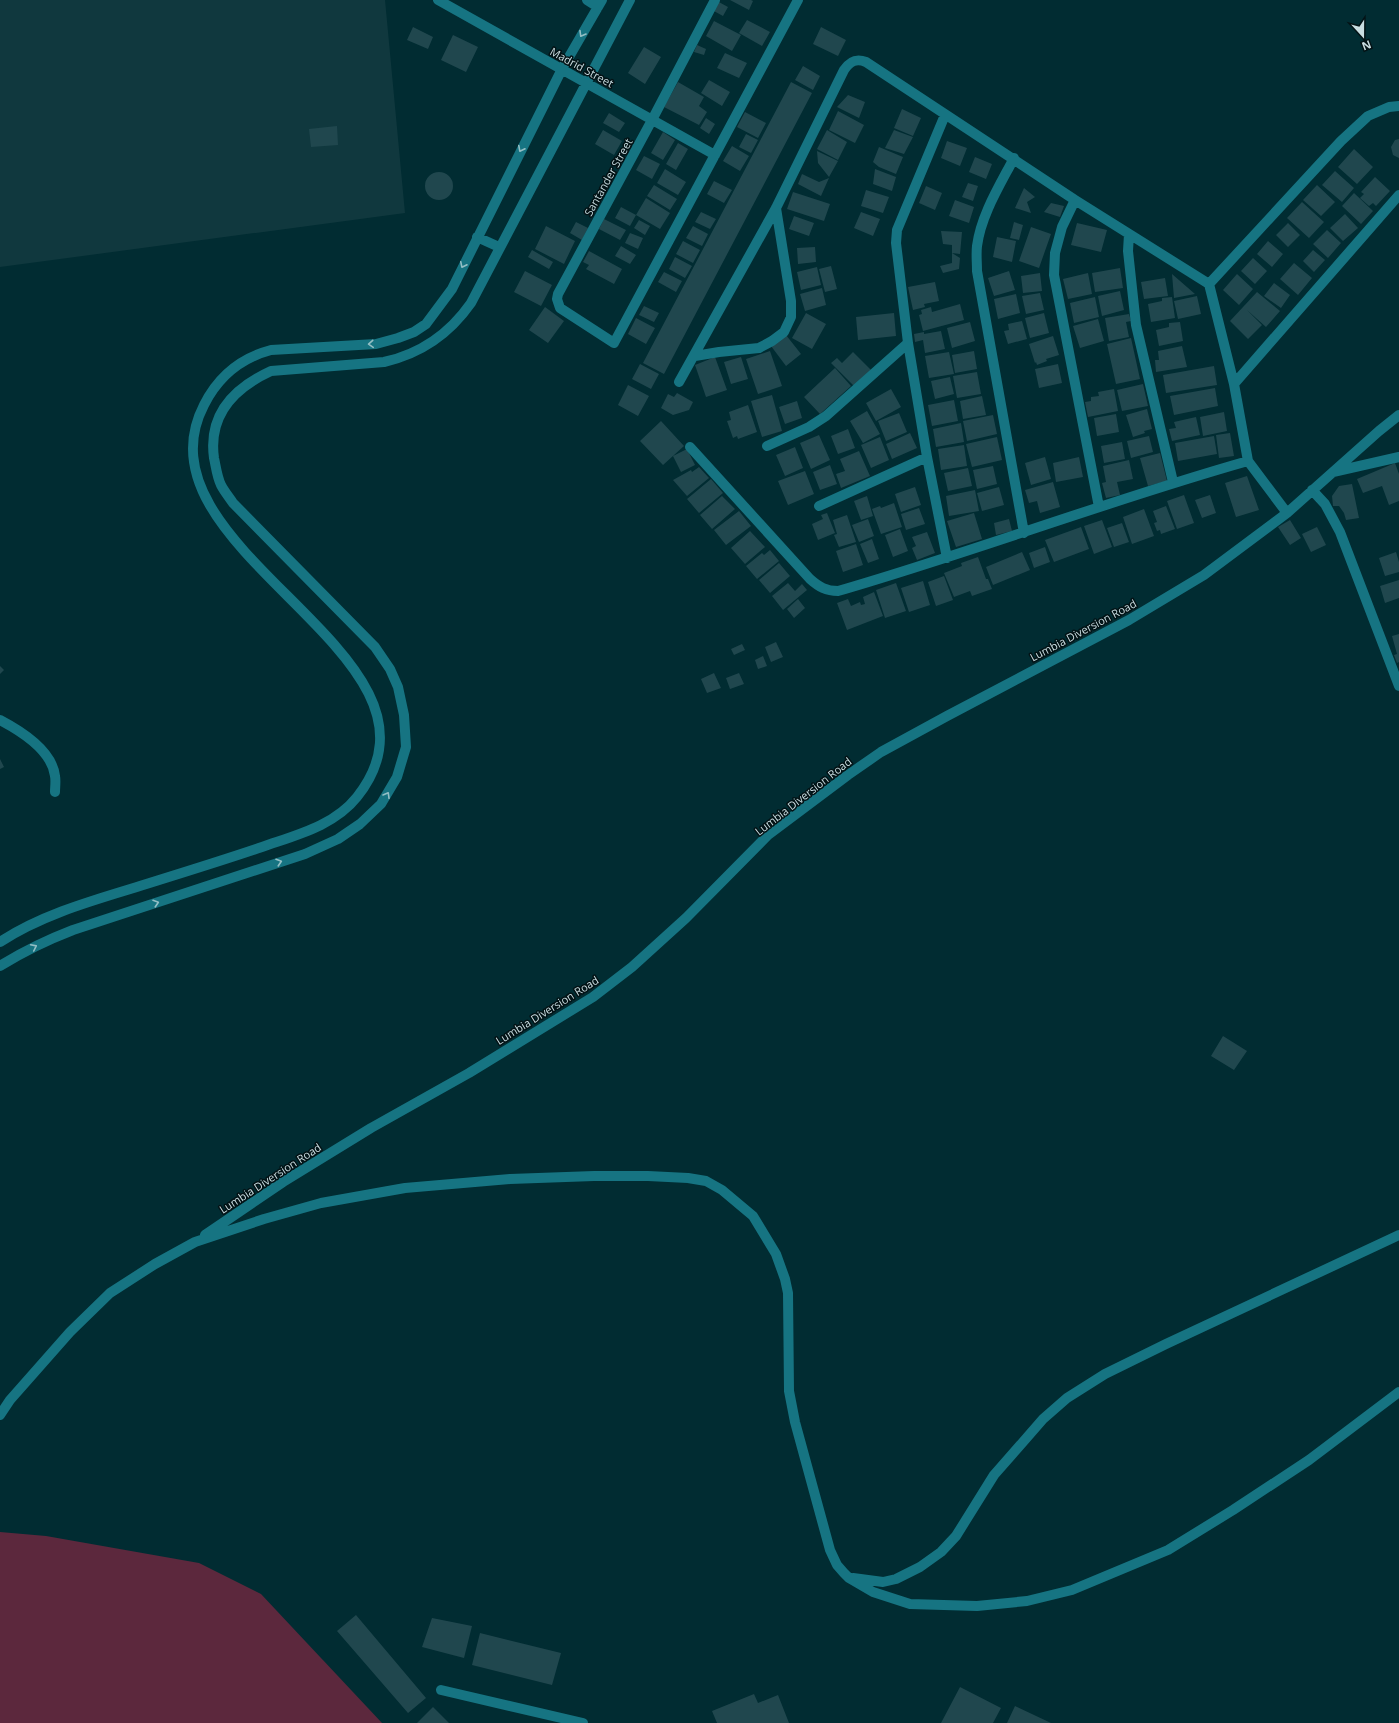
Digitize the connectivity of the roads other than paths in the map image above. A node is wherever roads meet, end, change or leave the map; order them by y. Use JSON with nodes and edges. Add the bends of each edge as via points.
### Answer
{"nodes":[{"id":1,"x":438,"y":0,"type":"edge"},
{"id":2,"x":587,"y":0,"type":"edge"},
{"id":3,"x":630,"y":0,"type":"edge"},
{"id":4,"x":715,"y":0,"type":"edge"},
{"id":5,"x":798,"y":0,"type":"edge"},
{"id":6,"x":600,"y":4,"type":"edge"},
{"id":7,"x":562,"y":70,"type":"junction"},
{"id":8,"x":586,"y":83,"type":"junction"},
{"id":9,"x":1399,"y":106,"type":"edge"},
{"id":10,"x":945,"y":115,"type":"junction"},
{"id":11,"x":652,"y":120,"type":"junction"},
{"id":12,"x":715,"y":155,"type":"junction"},
{"id":13,"x":1014,"y":158,"type":"junction"},
{"id":14,"x":1399,"y":195,"type":"edge"},
{"id":15,"x":1075,"y":200,"type":"junction"},
{"id":16,"x":776,"y":208,"type":"junction"},
{"id":17,"x":1129,"y":234,"type":"junction"},
{"id":18,"x":477,"y":237,"type":"junction"},
{"id":19,"x":499,"y":247,"type":"junction"},
{"id":20,"x":1209,"y":284,"type":"junction"},
{"id":21,"x":908,"y":343,"type":"junction"},
{"id":22,"x":695,"y":356,"type":"junction"},
{"id":23,"x":679,"y":382,"type":"dead end"},
{"id":24,"x":1234,"y":384,"type":"junction"},
{"id":25,"x":1399,"y":415,"type":"edge"},
{"id":26,"x":767,"y":446,"type":"dead end"},
{"id":27,"x":690,"y":447,"type":"dead end"},
{"id":28,"x":927,"y":457,"type":"junction"},
{"id":29,"x":1399,"y":457,"type":"edge"},
{"id":30,"x":1248,"y":461,"type":"junction"},
{"id":31,"x":1331,"y":473,"type":"junction"},
{"id":32,"x":1173,"y":482,"type":"junction"},
{"id":33,"x":1312,"y":490,"type":"junction"},
{"id":34,"x":819,"y":506,"type":"dead end"},
{"id":35,"x":1099,"y":507,"type":"junction"},
{"id":36,"x":1287,"y":513,"type":"junction"},
{"id":37,"x":1024,"y":533,"type":"junction"},
{"id":38,"x":947,"y":558,"type":"junction"},
{"id":39,"x":1399,"y":686,"type":"edge"},
{"id":40,"x":0,"y":720,"type":"edge"},
{"id":41,"x":55,"y":792,"type":"dead end"},
{"id":42,"x":0,"y":942,"type":"edge"},
{"id":43,"x":0,"y":966,"type":"edge"},
{"id":44,"x":1399,"y":1236,"type":"edge"},
{"id":45,"x":195,"y":1242,"type":"junction"},
{"id":46,"x":1399,"y":1392,"type":"edge"},
{"id":47,"x":0,"y":1415,"type":"edge"},
{"id":48,"x":849,"y":1578,"type":"junction"},
{"id":49,"x":441,"y":1690,"type":"dead end"},
{"id":50,"x":582,"y":1723,"type":"edge"}],
"edges":[{"from":1,"to":7,"type":"street","name":"Madrid Street"},
{"from":2,"to":6,"type":"street"},
{"from":3,"to":8,"type":"street"},
{"from":4,"to":11,"type":"street","name":"Santander Street"},
{"from":5,"to":12,"type":"street"},
{"from":6,"to":7,"type":"street","one_way":true},
{"from":7,"to":8,"type":"street","name":"Madrid Street"},
{"from":7,"to":18,"type":"street","one_way":true},
{"from":8,"to":11,"type":"street","name":"Madrid Street"},
{"from":8,"to":19,"type":"street"},
{"from":9,"to":20,"type":"street","via":[[1389,107],[1368,116],[1341,141]]},
{"from":10,"to":13,"type":"street"},
{"from":10,"to":16,"type":"street","via":[[866,62],[855,60],[844,70]]},
{"from":10,"to":21,"type":"street","via":[[897,230],[896,257]]},
{"from":11,"to":12,"type":"street","name":"Madrid Street"},
{"from":11,"to":12,"type":"street","name":"Santander Street","via":[[556,299],[565,312],[614,343]]},
{"from":13,"to":15,"type":"street"},
{"from":13,"to":37,"type":"street","via":[[982,226],[977,246],[977,271]]},
{"from":14,"to":24,"type":"street"},
{"from":15,"to":17,"type":"street"},
{"from":15,"to":35,"type":"street","via":[[1062,226],[1055,253],[1054,275]]},
{"from":16,"to":22,"type":"street"},
{"from":16,"to":22,"type":"street","via":[[791,301],[791,317],[784,332],[759,348]]},
{"from":17,"to":20,"type":"street"},
{"from":17,"to":32,"type":"street","via":[[1128,252],[1136,325]]},
{"from":18,"to":19,"type":"street"},
{"from":18,"to":42,"type":"street","one_way":true,"via":[[452,289],[426,324],[414,332],[376,344],[271,350],[258,354],[226,374],[209,394],[194,428],[192,454],[204,497],[241,546],[361,678],[372,699],[380,734],[379,754],[374,771],[358,796],[343,813],[310,830],[86,902],[50,916]]},
{"from":43,"to":19,"type":"street","one_way":true,"via":[[22,952],[67,932],[305,854],[338,839],[360,824],[381,804],[397,777],[406,747],[404,715],[398,687],[390,669],[375,647],[233,503],[221,484],[216,468],[213,449],[216,427],[229,399],[255,378],[271,371],[384,362],[402,358],[422,348],[460,319],[471,303]]},
{"from":20,"to":24,"type":"street"},
{"from":21,"to":26,"type":"street","via":[[826,416],[809,427]]},
{"from":21,"to":28,"type":"street"},
{"from":22,"to":23,"type":"street"},
{"from":24,"to":30,"type":"street"},
{"from":25,"to":31,"type":"street","name":"Lumbia Diversion Road"},
{"from":27,"to":38,"type":"street","via":[[820,588],[838,591]]},
{"from":28,"to":34,"type":"street"},
{"from":28,"to":38,"type":"street"},
{"from":29,"to":31,"type":"street"},
{"from":30,"to":32,"type":"street"},
{"from":30,"to":36,"type":"street"},
{"from":31,"to":33,"type":"street","name":"Lumbia Diversion Road"},
{"from":32,"to":35,"type":"street"},
{"from":33,"to":36,"type":"street","name":"Lumbia Diversion Road"},
{"from":33,"to":39,"type":"street","via":[[1325,504],[1340,532]]},
{"from":35,"to":37,"type":"street"},
{"from":36,"to":45,"type":"street","name":"Lumbia Diversion Road","via":[[1204,575],[1129,620],[876,756],[768,835],[681,923],[632,967],[593,996],[469,1073],[371,1128],[283,1182]]},
{"from":37,"to":38,"type":"street"},
{"from":40,"to":41,"type":"street","via":[[18,729],[38,746],[51,764],[55,776]]},
{"from":44,"to":48,"type":"street","via":[[1105,1374],[1067,1398],[1043,1419],[994,1475],[956,1536],[941,1552],[920,1567],[896,1579],[883,1582]]},
{"from":45,"to":47,"type":"street","via":[[110,1293],[70,1332],[10,1400]]},
{"from":45,"to":48,"type":"street","via":[[321,1203],[405,1188],[594,1176],[648,1176],[706,1181],[722,1190],[753,1216],[782,1268],[788,1293],[789,1391],[795,1422],[830,1550]]},
{"from":46,"to":48,"type":"street","via":[[1309,1460],[1168,1550],[1072,1590],[1027,1601],[977,1606],[942,1606],[910,1604],[872,1592]]},
{"from":49,"to":50,"type":"street"}]}
